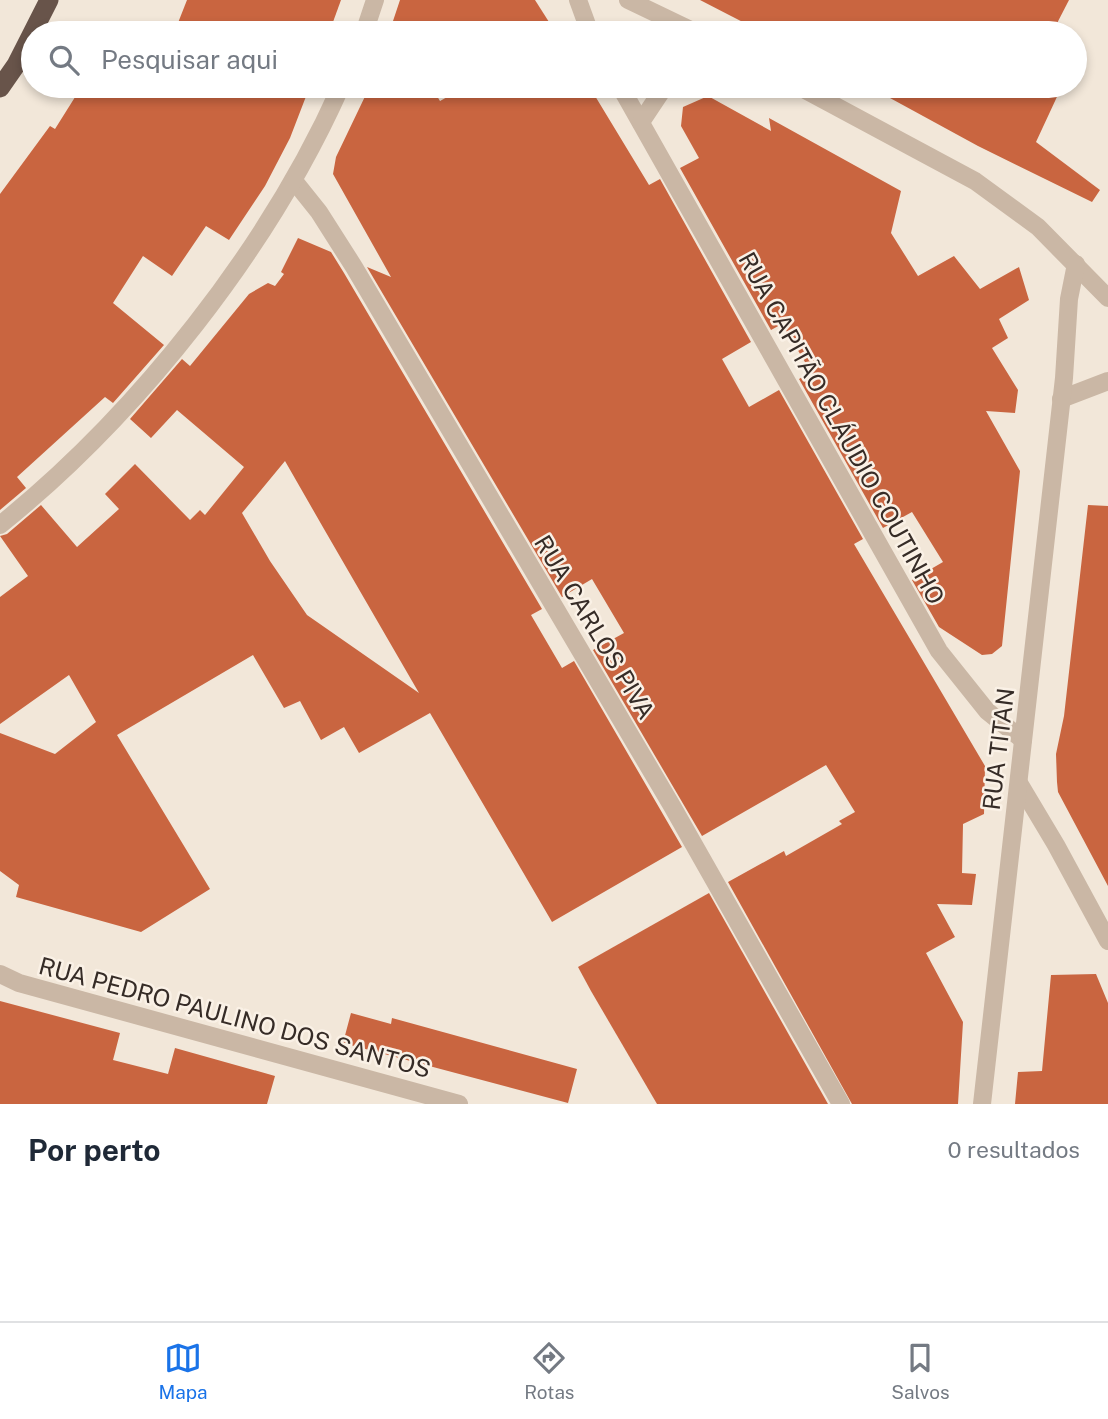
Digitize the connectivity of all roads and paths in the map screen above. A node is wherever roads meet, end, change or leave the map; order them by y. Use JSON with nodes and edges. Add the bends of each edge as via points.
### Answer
{"nodes":[{"id":1,"x":49,"y":0,"type":"edge"},
{"id":2,"x":375,"y":0,"type":"edge"},
{"id":3,"x":578,"y":0,"type":"edge"},
{"id":4,"x":628,"y":0,"type":"edge"},
{"id":5,"x":38,"y":21,"type":"edge"},
{"id":6,"x":368,"y":21,"type":"edge"},
{"id":7,"x":586,"y":21,"type":"edge"},
{"id":8,"x":672,"y":21,"type":"edge"},
{"id":9,"x":21,"y":55,"type":"edge"},
{"id":10,"x":0,"y":88,"type":"edge"},
{"id":11,"x":335,"y":98,"type":"edge"},
{"id":12,"x":627,"y":98,"type":"edge"},
{"id":13,"x":657,"y":98,"type":"edge"},
{"id":14,"x":820,"y":98,"type":"edge"},
{"id":15,"x":641,"y":122,"type":"junction"},
{"id":16,"x":295,"y":181,"type":"junction"},
{"id":17,"x":1076,"y":264,"type":"junction"},
{"id":18,"x":1108,"y":298,"type":"edge"},
{"id":19,"x":1108,"y":381,"type":"edge"},
{"id":20,"x":1061,"y":399,"type":"junction"},
{"id":21,"x":0,"y":526,"type":"edge"},
{"id":22,"x":1023,"y":740,"type":"junction"},
{"id":23,"x":1019,"y":783,"type":"junction"},
{"id":24,"x":1108,"y":941,"type":"edge"},
{"id":25,"x":0,"y":974,"type":"edge"},
{"id":26,"x":459,"y":1104,"type":"edge"},
{"id":27,"x":841,"y":1104,"type":"edge"},
{"id":28,"x":982,"y":1104,"type":"edge"}],
"edges":[{"from":1,"to":5,"type":"highway"},
{"from":2,"to":6,"type":"street"},
{"from":3,"to":7,"type":"street"},
{"from":4,"to":8,"type":"street"},
{"from":9,"to":10,"type":"highway"},
{"from":11,"to":16,"type":"street"},
{"from":12,"to":15,"type":"street","name":"RUA CAPITÃO CLÁUDIO COUTINHO"},
{"from":13,"to":15,"type":"street"},
{"from":14,"to":17,"type":"street","via":[[975,181],[1038,227]]},
{"from":15,"to":22,"type":"street","name":"RUA CAPITÃO CLÁUDIO COUTINHO","via":[[939,651],[987,711]]},
{"from":16,"to":21,"type":"street","via":[[271,221],[180,342],[109,424]]},
{"from":16,"to":27,"type":"street","name":"RUA CARLOS PIVA","via":[[354,267],[672,806]]},
{"from":17,"to":18,"type":"street"},
{"from":17,"to":20,"type":"street","name":"RUA TITAN"},
{"from":19,"to":20,"type":"street"},
{"from":20,"to":22,"type":"street","name":"RUA TITAN"},
{"from":22,"to":23,"type":"street","name":"RUA TITAN"},
{"from":23,"to":24,"type":"street"},
{"from":23,"to":28,"type":"street","name":"RUA TITAN"},
{"from":25,"to":26,"type":"street","name":"RUA PEDRO PAULINO DOS SANTOS"}]}
